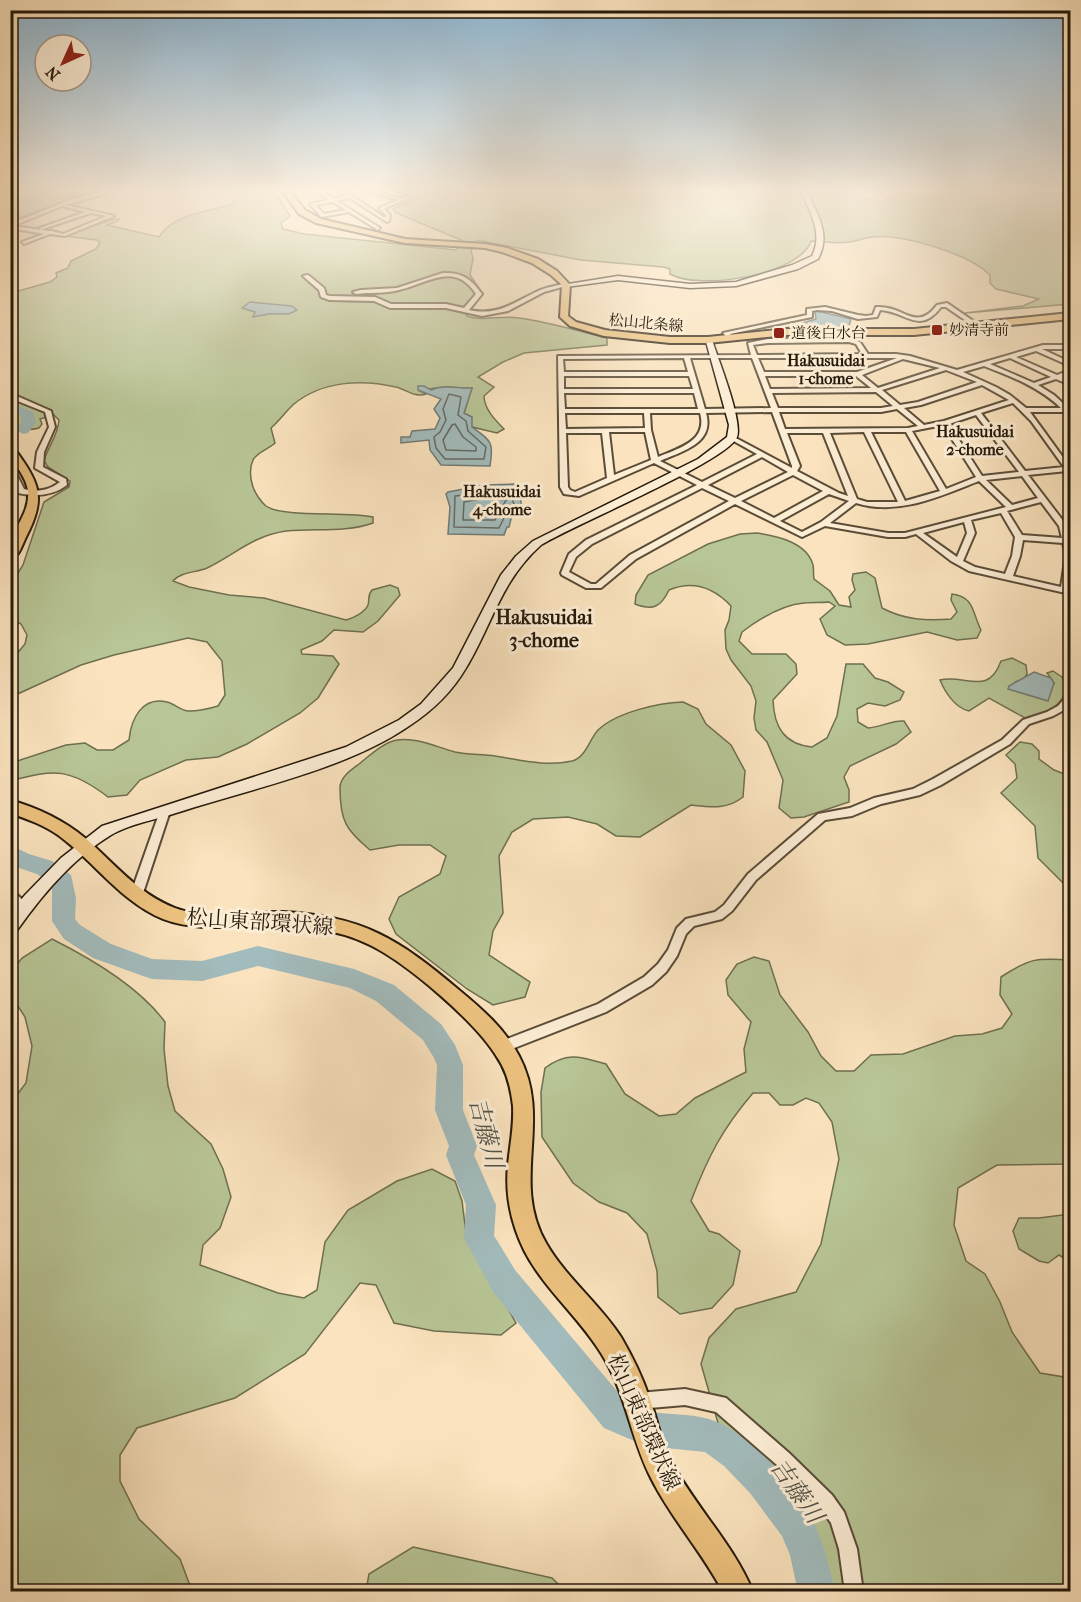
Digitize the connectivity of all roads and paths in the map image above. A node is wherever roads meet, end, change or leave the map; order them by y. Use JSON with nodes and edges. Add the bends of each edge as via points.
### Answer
{"nodes":[{"id":1,"x":539,"y":264,"type":"edge"},
{"id":2,"x":804,"y":264,"type":"edge"},
{"id":3,"x":306,"y":276,"type":"dead end"},
{"id":4,"x":566,"y":285,"type":"junction"},
{"id":5,"x":356,"y":292,"type":"dead end"},
{"id":6,"x":466,"y":310,"type":"junction"},
{"id":7,"x":1071,"y":316,"type":"edge"},
{"id":8,"x":977,"y":326,"type":"junction"},
{"id":9,"x":730,"y":338,"type":"junction"},
{"id":10,"x":708,"y":340,"type":"junction"},
{"id":11,"x":1071,"y":347,"type":"edge"},
{"id":12,"x":1036,"y":349,"type":"junction"},
{"id":13,"x":1010,"y":356,"type":"junction"},
{"id":14,"x":687,"y":357,"type":"junction"},
{"id":15,"x":714,"y":357,"type":"junction"},
{"id":16,"x":755,"y":357,"type":"junction"},
{"id":17,"x":866,"y":357,"type":"junction"},
{"id":18,"x":907,"y":357,"type":"junction"},
{"id":19,"x":983,"y":363,"type":"junction"},
{"id":20,"x":1071,"y":364,"type":"edge"},
{"id":21,"x":946,"y":368,"type":"junction"},
{"id":22,"x":956,"y":372,"type":"junction"},
{"id":23,"x":1071,"y":372,"type":"edge"},
{"id":24,"x":561,"y":374,"type":"junction"},
{"id":25,"x":691,"y":374,"type":"junction"},
{"id":26,"x":762,"y":374,"type":"junction"},
{"id":27,"x":858,"y":374,"type":"junction"},
{"id":28,"x":1058,"y":376,"type":"junction"},
{"id":29,"x":981,"y":383,"type":"junction"},
{"id":30,"x":1071,"y":383,"type":"edge"},
{"id":31,"x":1033,"y":385,"type":"junction"},
{"id":32,"x":768,"y":390,"type":"junction"},
{"id":33,"x":877,"y":390,"type":"junction"},
{"id":34,"x":562,"y":391,"type":"junction"},
{"id":35,"x":696,"y":391,"type":"junction"},
{"id":36,"x":10,"y":395,"type":"edge"},
{"id":37,"x":1013,"y":400,"type":"junction"},
{"id":38,"x":900,"y":408,"type":"junction"},
{"id":39,"x":647,"y":410,"type":"junction"},
{"id":40,"x":702,"y":410,"type":"junction"},
{"id":41,"x":730,"y":410,"type":"junction"},
{"id":42,"x":775,"y":410,"type":"junction"},
{"id":43,"x":1024,"y":410,"type":"junction"},
{"id":44,"x":562,"y":411,"type":"junction"},
{"id":45,"x":1069,"y":411,"type":"edge"},
{"id":46,"x":977,"y":412,"type":"junction"},
{"id":47,"x":945,"y":423,"type":"junction"},
{"id":48,"x":924,"y":428,"type":"junction"},
{"id":49,"x":648,"y":430,"type":"junction"},
{"id":50,"x":908,"y":430,"type":"junction"},
{"id":51,"x":564,"y":431,"type":"junction"},
{"id":52,"x":605,"y":431,"type":"junction"},
{"id":53,"x":783,"y":431,"type":"junction"},
{"id":54,"x":826,"y":431,"type":"junction"},
{"id":55,"x":867,"y":431,"type":"junction"},
{"id":56,"x":732,"y":438,"type":"junction"},
{"id":57,"x":10,"y":450,"type":"edge"},
{"id":58,"x":761,"y":455,"type":"junction"},
{"id":59,"x":655,"y":462,"type":"junction"},
{"id":60,"x":10,"y":469,"type":"edge"},
{"id":61,"x":1070,"y":470,"type":"edge"},
{"id":62,"x":793,"y":471,"type":"junction"},
{"id":63,"x":1023,"y":472,"type":"junction"},
{"id":64,"x":678,"y":473,"type":"junction"},
{"id":65,"x":980,"y":478,"type":"junction"},
{"id":66,"x":611,"y":480,"type":"junction"},
{"id":67,"x":700,"y":484,"type":"junction"},
{"id":68,"x":829,"y":492,"type":"junction"},
{"id":69,"x":945,"y":493,"type":"junction"},
{"id":70,"x":35,"y":495,"type":"junction"},
{"id":71,"x":1041,"y":500,"type":"junction"},
{"id":72,"x":854,"y":501,"type":"junction"},
{"id":73,"x":733,"y":502,"type":"junction"},
{"id":74,"x":903,"y":504,"type":"junction"},
{"id":75,"x":1007,"y":509,"type":"junction"},
{"id":76,"x":967,"y":520,"type":"junction"},
{"id":77,"x":774,"y":521,"type":"junction"},
{"id":78,"x":824,"y":524,"type":"junction"},
{"id":79,"x":1067,"y":526,"type":"edge"},
{"id":80,"x":919,"y":533,"type":"junction"},
{"id":81,"x":1019,"y":537,"type":"junction"},
{"id":82,"x":1068,"y":541,"type":"junction"},
{"id":83,"x":10,"y":555,"type":"edge"},
{"id":84,"x":959,"y":562,"type":"junction"},
{"id":85,"x":1008,"y":579,"type":"junction"},
{"id":86,"x":1068,"y":591,"type":"edge"},
{"id":87,"x":1071,"y":699,"type":"edge"},
{"id":88,"x":10,"y":806,"type":"edge"},
{"id":89,"x":165,"y":811,"type":"junction"},
{"id":90,"x":83,"y":847,"type":"junction"},
{"id":91,"x":10,"y":895,"type":"edge"},
{"id":92,"x":135,"y":896,"type":"junction"},
{"id":93,"x":23,"y":908,"type":"junction"},
{"id":94,"x":10,"y":927,"type":"edge"},
{"id":95,"x":504,"y":1046,"type":"junction"},
{"id":96,"x":639,"y":1406,"type":"junction"},
{"id":97,"x":739,"y":1592,"type":"edge"},
{"id":98,"x":854,"y":1592,"type":"edge"}],
"edges":[{"from":1,"to":4,"type":"main road"},
{"from":2,"to":4,"type":"street","via":[[748,282],[715,287],[618,278]]},
{"from":3,"to":6,"type":"street","via":[[322,289],[324,297]]},
{"from":4,"to":6,"type":"street","via":[[547,289],[497,312]]},
{"from":4,"to":10,"type":"main road","name":"松山北条線","via":[[563,315],[581,328],[649,338]]},
{"from":5,"to":6,"type":"street","via":[[395,289],[436,277],[461,275],[469,279],[479,294]]},
{"from":7,"to":8,"type":"main road","name":"松山北条線"},
{"from":8,"to":9,"type":"main road","name":"松山北条線","via":[[914,332],[787,332]]},
{"from":8,"to":9,"type":"street","via":[[947,305],[939,306],[936,315],[914,320],[887,307],[878,308],[875,316],[863,318],[819,307],[809,310],[810,316],[801,319],[726,333]]},
{"from":9,"to":10,"type":"main road","name":"松山北条線"},
{"from":10,"to":15,"type":"street"},
{"from":11,"to":12,"type":"street"},
{"from":12,"to":13,"type":"street"},
{"from":12,"to":20,"type":"street"},
{"from":13,"to":19,"type":"street"},
{"from":13,"to":28,"type":"street"},
{"from":14,"to":15,"type":"street"},
{"from":14,"to":24,"type":"street","via":[[560,357]]},
{"from":14,"to":25,"type":"street"},
{"from":15,"to":16,"type":"street"},
{"from":15,"to":41,"type":"street"},
{"from":16,"to":17,"type":"street"},
{"from":16,"to":17,"type":"street","via":[[750,344],[850,340],[858,343]]},
{"from":16,"to":26,"type":"street"},
{"from":17,"to":18,"type":"street"},
{"from":18,"to":21,"type":"street"},
{"from":18,"to":27,"type":"street"},
{"from":19,"to":22,"type":"street"},
{"from":19,"to":31,"type":"street"},
{"from":21,"to":22,"type":"street"},
{"from":21,"to":33,"type":"street"},
{"from":22,"to":29,"type":"street"},
{"from":23,"to":28,"type":"street"},
{"from":24,"to":25,"type":"street"},
{"from":24,"to":34,"type":"street"},
{"from":25,"to":35,"type":"street"},
{"from":26,"to":27,"type":"street"},
{"from":26,"to":32,"type":"street"},
{"from":27,"to":33,"type":"street"},
{"from":28,"to":30,"type":"street"},
{"from":28,"to":31,"type":"street"},
{"from":29,"to":37,"type":"street"},
{"from":29,"to":38,"type":"street"},
{"from":31,"to":45,"type":"street"},
{"from":32,"to":33,"type":"street"},
{"from":32,"to":42,"type":"street"},
{"from":33,"to":38,"type":"street"},
{"from":34,"to":35,"type":"street"},
{"from":34,"to":44,"type":"street"},
{"from":35,"to":40,"type":"street"},
{"from":36,"to":70,"type":"street","via":[[48,411],[52,427],[45,438],[39,468],[64,483]]},
{"from":37,"to":43,"type":"street"},
{"from":37,"to":46,"type":"street"},
{"from":38,"to":42,"type":"street"},
{"from":38,"to":48,"type":"street"},
{"from":39,"to":40,"type":"street"},
{"from":39,"to":44,"type":"street"},
{"from":39,"to":49,"type":"street"},
{"from":40,"to":41,"type":"street"},
{"from":40,"to":59,"type":"street","via":[[702,435]]},
{"from":41,"to":42,"type":"street"},
{"from":41,"to":56,"type":"street"},
{"from":42,"to":53,"type":"street"},
{"from":43,"to":45,"type":"street"},
{"from":43,"to":61,"type":"street"},
{"from":44,"to":51,"type":"street"},
{"from":46,"to":47,"type":"street"},
{"from":46,"to":63,"type":"street"},
{"from":47,"to":48,"type":"street"},
{"from":47,"to":65,"type":"street"},
{"from":48,"to":50,"type":"street"},
{"from":49,"to":52,"type":"street"},
{"from":49,"to":59,"type":"street"},
{"from":50,"to":55,"type":"street"},
{"from":50,"to":69,"type":"street"},
{"from":51,"to":52,"type":"street"},
{"from":51,"to":66,"type":"street","via":[[567,492],[576,494]]},
{"from":52,"to":66,"type":"street"},
{"from":53,"to":54,"type":"street"},
{"from":53,"to":62,"type":"street","via":[[796,466]]},
{"from":54,"to":55,"type":"street"},
{"from":54,"to":72,"type":"street"},
{"from":55,"to":74,"type":"street"},
{"from":56,"to":58,"type":"street"},
{"from":56,"to":64,"type":"street","via":[[707,459]]},
{"from":57,"to":70,"type":"main road","via":[[31,481]]},
{"from":58,"to":62,"type":"street"},
{"from":58,"to":67,"type":"street"},
{"from":59,"to":64,"type":"street"},
{"from":59,"to":66,"type":"street"},
{"from":60,"to":70,"type":"street","via":[[21,491]]},
{"from":61,"to":63,"type":"street"},
{"from":62,"to":68,"type":"street"},
{"from":62,"to":73,"type":"street"},
{"from":63,"to":65,"type":"street"},
{"from":63,"to":71,"type":"street"},
{"from":64,"to":67,"type":"street"},
{"from":64,"to":89,"type":"street","via":[[557,531],[527,551],[499,585],[455,676],[404,722],[325,761]]},
{"from":65,"to":69,"type":"street"},
{"from":65,"to":75,"type":"street"},
{"from":67,"to":73,"type":"street"},
{"from":67,"to":73,"type":"street","via":[[589,542],[572,556],[565,573],[589,586],[598,586],[633,557]]},
{"from":68,"to":72,"type":"street"},
{"from":68,"to":77,"type":"street"},
{"from":69,"to":74,"type":"street"},
{"from":70,"to":83,"type":"main road"},
{"from":71,"to":75,"type":"street"},
{"from":71,"to":79,"type":"street"},
{"from":72,"to":74,"type":"street"},
{"from":72,"to":78,"type":"street"},
{"from":73,"to":77,"type":"street"},
{"from":75,"to":76,"type":"street"},
{"from":75,"to":81,"type":"street"},
{"from":76,"to":80,"type":"street"},
{"from":76,"to":84,"type":"street","via":[[971,533]]},
{"from":77,"to":78,"type":"street","via":[[801,535]]},
{"from":78,"to":80,"type":"street","via":[[888,535]]},
{"from":79,"to":82,"type":"street"},
{"from":80,"to":84,"type":"street"},
{"from":81,"to":82,"type":"street"},
{"from":81,"to":85,"type":"street"},
{"from":82,"to":86,"type":"street"},
{"from":84,"to":85,"type":"street"},
{"from":85,"to":86,"type":"street"},
{"from":87,"to":95,"type":"street","via":[[1050,714],[1026,722],[1006,742],[916,792],[822,817],[752,876],[718,916],[690,922],[662,968],[648,981],[602,1008]]},
{"from":88,"to":90,"type":"main road","name":"松山東部環状線","via":[[41,818]]},
{"from":89,"to":90,"type":"street","via":[[107,830]]},
{"from":89,"to":92,"type":"street"},
{"from":90,"to":92,"type":"main road","name":"松山東部環状線"},
{"from":90,"to":93,"type":"street"},
{"from":91,"to":93,"type":"street"},
{"from":92,"to":95,"type":"main road","name":"松山東部環状線","via":[[173,915],[195,920],[302,921],[362,934],[391,947],[415,965],[481,1020]]},
{"from":93,"to":94,"type":"street"},
{"from":95,"to":96,"type":"main road","name":"松山東部環状線","via":[[516,1071],[524,1105],[519,1197],[529,1236],[555,1278],[596,1323],[623,1366]]},
{"from":96,"to":97,"type":"main road","name":"松山東部環状線","via":[[659,1466]]},
{"from":96,"to":98,"type":"street","via":[[662,1397],[720,1404],[783,1458],[838,1518],[848,1549]]}]}
